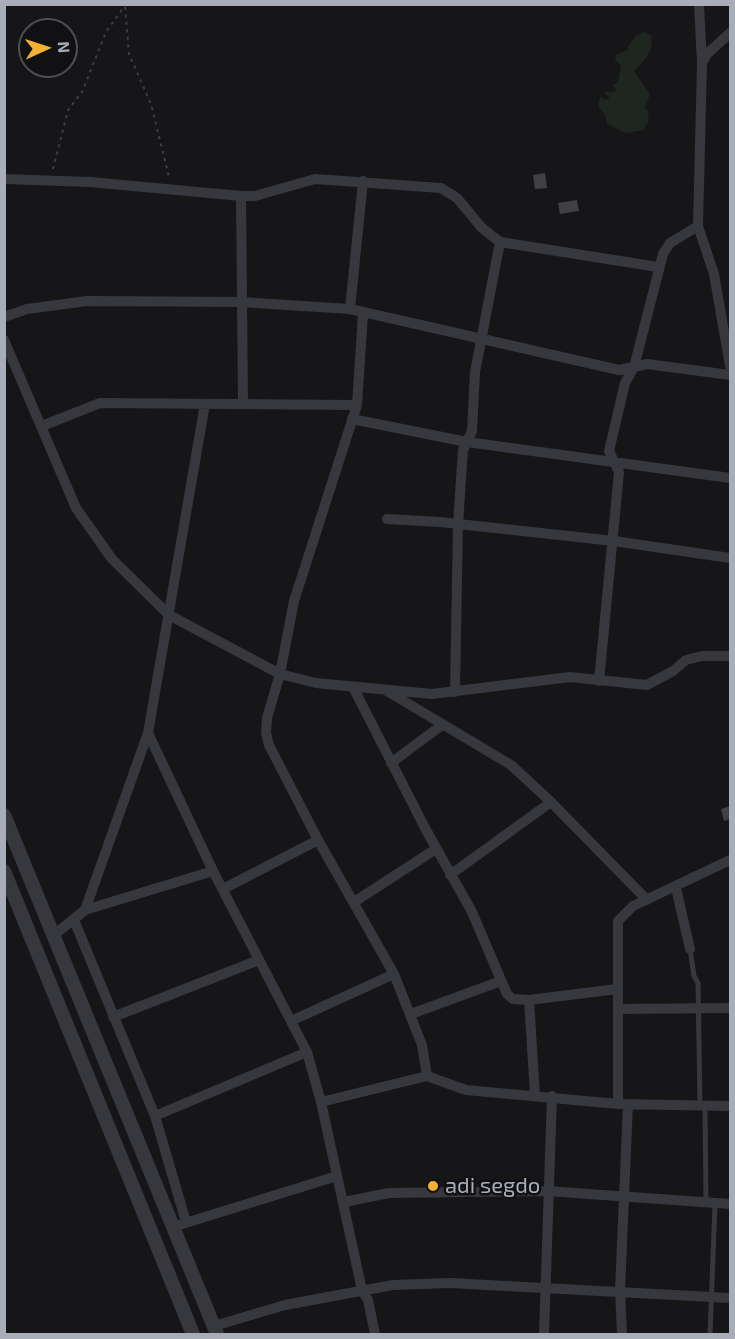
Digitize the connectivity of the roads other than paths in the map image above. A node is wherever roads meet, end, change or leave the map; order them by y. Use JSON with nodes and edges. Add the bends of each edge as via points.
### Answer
{"nodes":[{"id":1,"x":699,"y":4,"type":"edge"},
{"id":2,"x":730,"y":33,"type":"edge"},
{"id":3,"x":702,"y":63,"type":"junction"},
{"id":4,"x":4,"y":179,"type":"edge"},
{"id":5,"x":363,"y":181,"type":"junction"},
{"id":6,"x":241,"y":196,"type":"junction"},
{"id":7,"x":698,"y":226,"type":"junction"},
{"id":8,"x":500,"y":243,"type":"junction"},
{"id":9,"x":658,"y":267,"type":"junction"},
{"id":10,"x":240,"y":302,"type":"junction"},
{"id":11,"x":350,"y":309,"type":"junction"},
{"id":12,"x":363,"y":314,"type":"junction"},
{"id":13,"x":4,"y":317,"type":"edge"},
{"id":14,"x":4,"y":340,"type":"edge"},
{"id":15,"x":481,"y":340,"type":"junction"},
{"id":16,"x":730,"y":366,"type":"edge"},
{"id":17,"x":634,"y":367,"type":"junction"},
{"id":18,"x":730,"y":375,"type":"edge"},
{"id":19,"x":243,"y":403,"type":"junction"},
{"id":20,"x":205,"y":404,"type":"junction"},
{"id":21,"x":357,"y":405,"type":"junction"},
{"id":22,"x":352,"y":419,"type":"junction"},
{"id":23,"x":42,"y":426,"type":"junction"},
{"id":24,"x":467,"y":442,"type":"junction"},
{"id":25,"x":615,"y":463,"type":"junction"},
{"id":26,"x":730,"y":478,"type":"edge"},
{"id":27,"x":387,"y":519,"type":"dead end"},
{"id":28,"x":458,"y":524,"type":"junction"},
{"id":29,"x":614,"y":541,"type":"junction"},
{"id":30,"x":730,"y":558,"type":"edge"},
{"id":31,"x":169,"y":615,"type":"junction"},
{"id":32,"x":730,"y":656,"type":"edge"},
{"id":33,"x":280,"y":674,"type":"junction"},
{"id":34,"x":599,"y":681,"type":"junction"},
{"id":35,"x":353,"y":687,"type":"junction"},
{"id":36,"x":385,"y":690,"type":"junction"},
{"id":37,"x":455,"y":692,"type":"junction"},
{"id":38,"x":442,"y":725,"type":"junction"},
{"id":39,"x":148,"y":733,"type":"junction"},
{"id":40,"x":391,"y":763,"type":"junction"},
{"id":41,"x":551,"y":802,"type":"junction"},
{"id":42,"x":4,"y":815,"type":"edge"},
{"id":43,"x":318,"y":840,"type":"junction"},
{"id":44,"x":436,"y":849,"type":"junction"},
{"id":45,"x":730,"y":860,"type":"edge"},
{"id":46,"x":4,"y":871,"type":"edge"},
{"id":47,"x":213,"y":871,"type":"junction"},
{"id":48,"x":450,"y":875,"type":"junction"},
{"id":49,"x":676,"y":888,"type":"junction"},
{"id":50,"x":223,"y":889,"type":"junction"},
{"id":51,"x":647,"y":900,"type":"junction"},
{"id":52,"x":354,"y":902,"type":"junction"},
{"id":53,"x":85,"y":910,"type":"junction"},
{"id":54,"x":74,"y":920,"type":"junction"},
{"id":55,"x":54,"y":935,"type":"junction"},
{"id":56,"x":690,"y":949,"type":"joint"},
{"id":57,"x":260,"y":960,"type":"junction"},
{"id":58,"x":394,"y":974,"type":"junction"},
{"id":59,"x":501,"y":981,"type":"junction"},
{"id":60,"x":618,"y":988,"type":"junction"},
{"id":61,"x":529,"y":1000,"type":"junction"},
{"id":62,"x":699,"y":1007,"type":"junction"},
{"id":63,"x":730,"y":1008,"type":"edge"},
{"id":64,"x":618,"y":1009,"type":"junction"},
{"id":65,"x":411,"y":1014,"type":"junction"},
{"id":66,"x":113,"y":1017,"type":"junction"},
{"id":67,"x":291,"y":1021,"type":"junction"},
{"id":68,"x":307,"y":1052,"type":"junction"},
{"id":69,"x":427,"y":1076,"type":"junction"},
{"id":70,"x":535,"y":1095,"type":"junction"},
{"id":71,"x":552,"y":1096,"type":"junction"},
{"id":72,"x":321,"y":1102,"type":"junction"},
{"id":73,"x":623,"y":1104,"type":"junction"},
{"id":74,"x":703,"y":1106,"type":"junction"},
{"id":75,"x":730,"y":1106,"type":"edge"},
{"id":76,"x":155,"y":1116,"type":"junction"},
{"id":77,"x":337,"y":1176,"type":"junction"},
{"id":78,"x":547,"y":1191,"type":"junction"},
{"id":79,"x":625,"y":1195,"type":"junction"},
{"id":80,"x":344,"y":1202,"type":"junction"},
{"id":81,"x":730,"y":1204,"type":"edge"},
{"id":82,"x":711,"y":1205,"type":"junction"},
{"id":83,"x":180,"y":1225,"type":"junction"},
{"id":84,"x":545,"y":1289,"type":"junction"},
{"id":85,"x":362,"y":1290,"type":"junction"},
{"id":86,"x":620,"y":1290,"type":"junction"},
{"id":87,"x":711,"y":1297,"type":"junction"},
{"id":88,"x":730,"y":1298,"type":"edge"},
{"id":89,"x":216,"y":1330,"type":"edge"},
{"id":90,"x":193,"y":1335,"type":"edge"},
{"id":91,"x":375,"y":1335,"type":"edge"},
{"id":92,"x":544,"y":1335,"type":"edge"},
{"id":93,"x":622,"y":1335,"type":"edge"},
{"id":94,"x":710,"y":1335,"type":"edge"}],
"edges":[{"from":1,"to":3,"type":"street"},
{"from":2,"to":3,"type":"street"},
{"from":3,"to":7,"type":"street"},
{"from":4,"to":6,"type":"street"},
{"from":5,"to":6,"type":"street","via":[[315,179],[255,196]]},
{"from":5,"to":8,"type":"street","via":[[441,188]]},
{"from":5,"to":11,"type":"street"},
{"from":6,"to":10,"type":"street"},
{"from":7,"to":9,"type":"street","via":[[670,243]]},
{"from":7,"to":16,"type":"street","via":[[714,274]]},
{"from":8,"to":9,"type":"street"},
{"from":8,"to":15,"type":"street"},
{"from":9,"to":17,"type":"street"},
{"from":10,"to":11,"type":"street"},
{"from":10,"to":13,"type":"street","via":[[87,301],[27,309]]},
{"from":10,"to":19,"type":"street"},
{"from":11,"to":12,"type":"street"},
{"from":12,"to":15,"type":"street"},
{"from":12,"to":21,"type":"street"},
{"from":14,"to":23,"type":"street"},
{"from":15,"to":17,"type":"street","via":[[619,370]]},
{"from":15,"to":24,"type":"street","via":[[472,430]]},
{"from":17,"to":18,"type":"street","via":[[647,364]]},
{"from":17,"to":25,"type":"street","via":[[625,383],[609,451]]},
{"from":19,"to":20,"type":"street"},
{"from":19,"to":21,"type":"street"},
{"from":20,"to":23,"type":"street","via":[[100,403]]},
{"from":20,"to":31,"type":"street"},
{"from":21,"to":22,"type":"street"},
{"from":22,"to":24,"type":"street"},
{"from":22,"to":33,"type":"street","via":[[294,601]]},
{"from":23,"to":31,"type":"street","via":[[76,507],[112,559]]},
{"from":24,"to":25,"type":"street"},
{"from":24,"to":28,"type":"street","via":[[463,450]]},
{"from":25,"to":26,"type":"street"},
{"from":25,"to":29,"type":"street","via":[[619,472]]},
{"from":27,"to":28,"type":"street"},
{"from":28,"to":29,"type":"street"},
{"from":28,"to":37,"type":"street"},
{"from":29,"to":30,"type":"street"},
{"from":29,"to":34,"type":"street"},
{"from":31,"to":33,"type":"street"},
{"from":31,"to":39,"type":"street"},
{"from":32,"to":34,"type":"street","via":[[686,660],[647,685]]},
{"from":33,"to":35,"type":"street"},
{"from":33,"to":43,"type":"street","via":[[266,733]]},
{"from":34,"to":37,"type":"street","via":[[570,677]]},
{"from":35,"to":36,"type":"street"},
{"from":35,"to":40,"type":"street"},
{"from":36,"to":37,"type":"street"},
{"from":36,"to":38,"type":"street"},
{"from":38,"to":40,"type":"street"},
{"from":38,"to":41,"type":"street","via":[[512,765]]},
{"from":39,"to":47,"type":"street"},
{"from":39,"to":53,"type":"street"},
{"from":40,"to":44,"type":"street"},
{"from":41,"to":48,"type":"street"},
{"from":41,"to":51,"type":"street"},
{"from":42,"to":55,"type":"street"},
{"from":43,"to":50,"type":"street"},
{"from":43,"to":52,"type":"street"},
{"from":44,"to":48,"type":"street"},
{"from":44,"to":52,"type":"street"},
{"from":45,"to":49,"type":"street"},
{"from":46,"to":90,"type":"street"},
{"from":47,"to":50,"type":"street"},
{"from":47,"to":53,"type":"street"},
{"from":48,"to":59,"type":"street","via":[[472,912]]},
{"from":49,"to":51,"type":"street"},
{"from":49,"to":56,"type":"street"},
{"from":50,"to":57,"type":"street"},
{"from":51,"to":60,"type":"street","via":[[633,906],[618,921]]},
{"from":52,"to":58,"type":"street"},
{"from":53,"to":54,"type":"street"},
{"from":54,"to":55,"type":"street"},
{"from":54,"to":66,"type":"street"},
{"from":55,"to":83,"type":"street"},
{"from":56,"to":62,"type":"lane"},
{"from":57,"to":66,"type":"street"},
{"from":57,"to":67,"type":"street"},
{"from":58,"to":65,"type":"street"},
{"from":58,"to":67,"type":"street"},
{"from":59,"to":61,"type":"street","via":[[513,999]]},
{"from":59,"to":65,"type":"street"},
{"from":60,"to":61,"type":"street"},
{"from":60,"to":64,"type":"street"},
{"from":61,"to":70,"type":"street"},
{"from":62,"to":63,"type":"street"},
{"from":62,"to":64,"type":"street"},
{"from":62,"to":74,"type":"lane"},
{"from":64,"to":73,"type":"street"},
{"from":65,"to":69,"type":"street","via":[[422,1044]]},
{"from":66,"to":76,"type":"street"},
{"from":67,"to":68,"type":"street"},
{"from":68,"to":72,"type":"street"},
{"from":68,"to":76,"type":"street"},
{"from":69,"to":70,"type":"street","via":[[466,1090]]},
{"from":69,"to":72,"type":"street"},
{"from":70,"to":71,"type":"street"},
{"from":71,"to":73,"type":"street"},
{"from":71,"to":78,"type":"street"},
{"from":72,"to":77,"type":"street"},
{"from":73,"to":74,"type":"street"},
{"from":73,"to":79,"type":"street"},
{"from":74,"to":75,"type":"street"},
{"from":74,"to":82,"type":"lane"},
{"from":76,"to":83,"type":"street"},
{"from":77,"to":80,"type":"street"},
{"from":77,"to":83,"type":"street"},
{"from":78,"to":79,"type":"street"},
{"from":78,"to":80,"type":"street","via":[[389,1193]]},
{"from":78,"to":84,"type":"street"},
{"from":79,"to":82,"type":"street"},
{"from":79,"to":86,"type":"street"},
{"from":80,"to":85,"type":"street"},
{"from":81,"to":82,"type":"street"},
{"from":82,"to":87,"type":"lane"},
{"from":83,"to":89,"type":"street"},
{"from":84,"to":85,"type":"street","via":[[450,1282]]},
{"from":84,"to":86,"type":"street"},
{"from":84,"to":92,"type":"street"},
{"from":85,"to":89,"type":"street","via":[[285,1305]]},
{"from":85,"to":91,"type":"street"},
{"from":86,"to":87,"type":"street"},
{"from":86,"to":93,"type":"street"},
{"from":87,"to":88,"type":"street"},
{"from":87,"to":94,"type":"lane"}]}
